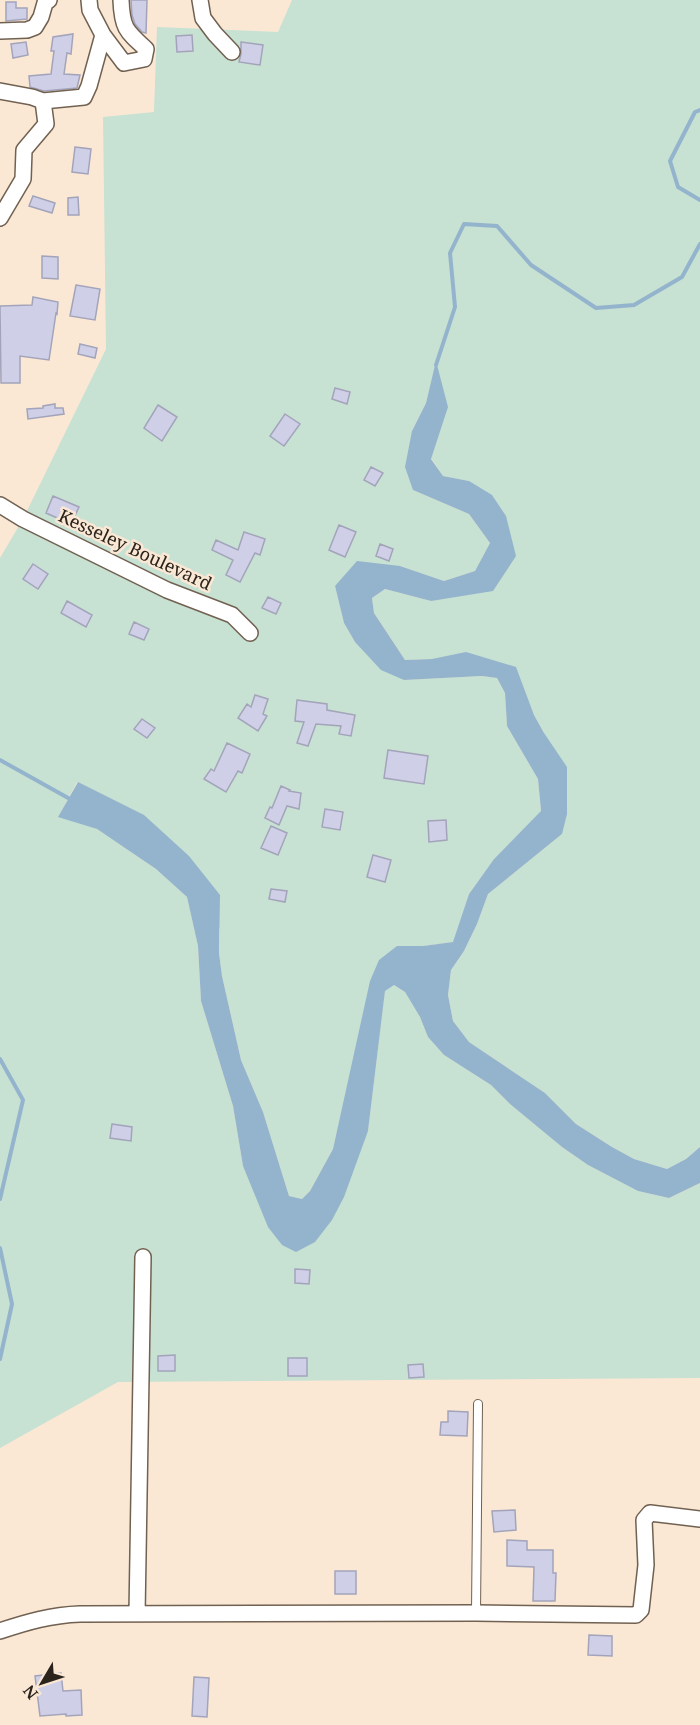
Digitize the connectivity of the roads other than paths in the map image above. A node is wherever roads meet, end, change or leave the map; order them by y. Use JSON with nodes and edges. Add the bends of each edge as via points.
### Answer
{"nodes":[{"id":1,"x":49,"y":0,"type":"edge"},
{"id":2,"x":89,"y":0,"type":"edge"},
{"id":3,"x":121,"y":0,"type":"edge"},
{"id":4,"x":200,"y":0,"type":"edge"},
{"id":5,"x":0,"y":31,"type":"edge"},
{"id":6,"x":103,"y":35,"type":"junction"},
{"id":7,"x":232,"y":52,"type":"dead end"},
{"id":8,"x":0,"y":91,"type":"edge"},
{"id":9,"x":43,"y":101,"type":"junction"},
{"id":10,"x":0,"y":218,"type":"edge"},
{"id":11,"x":0,"y":505,"type":"edge"},
{"id":12,"x":250,"y":633,"type":"dead end"},
{"id":13,"x":143,"y":1257,"type":"dead end"},
{"id":14,"x":478,"y":1404,"type":"dead end"},
{"id":15,"x":700,"y":1519,"type":"edge"},
{"id":16,"x":476,"y":1613,"type":"junction"},
{"id":17,"x":137,"y":1614,"type":"junction"},
{"id":18,"x":0,"y":1631,"type":"edge"}],
"edges":[{"from":1,"to":5,"type":"street","via":[[35,27]]},
{"from":2,"to":6,"type":"street"},
{"from":3,"to":6,"type":"street","via":[[124,24],[146,49],[144,59],[124,63]]},
{"from":4,"to":7,"type":"street","via":[[203,18]]},
{"from":6,"to":9,"type":"street","via":[[84,97]]},
{"from":8,"to":9,"type":"street"},
{"from":9,"to":10,"type":"street","via":[[46,124],[24,150],[23,179]]},
{"from":11,"to":12,"type":"street","name":"Kesseley Boulevard","via":[[167,590],[232,615]]},
{"from":13,"to":17,"type":"street"},
{"from":14,"to":16,"type":"lane"},
{"from":15,"to":16,"type":"street","via":[[650,1513],[644,1520],[646,1565],[641,1610],[636,1615]]},
{"from":16,"to":17,"type":"street"},
{"from":17,"to":18,"type":"street","via":[[58,1615]]}]}
